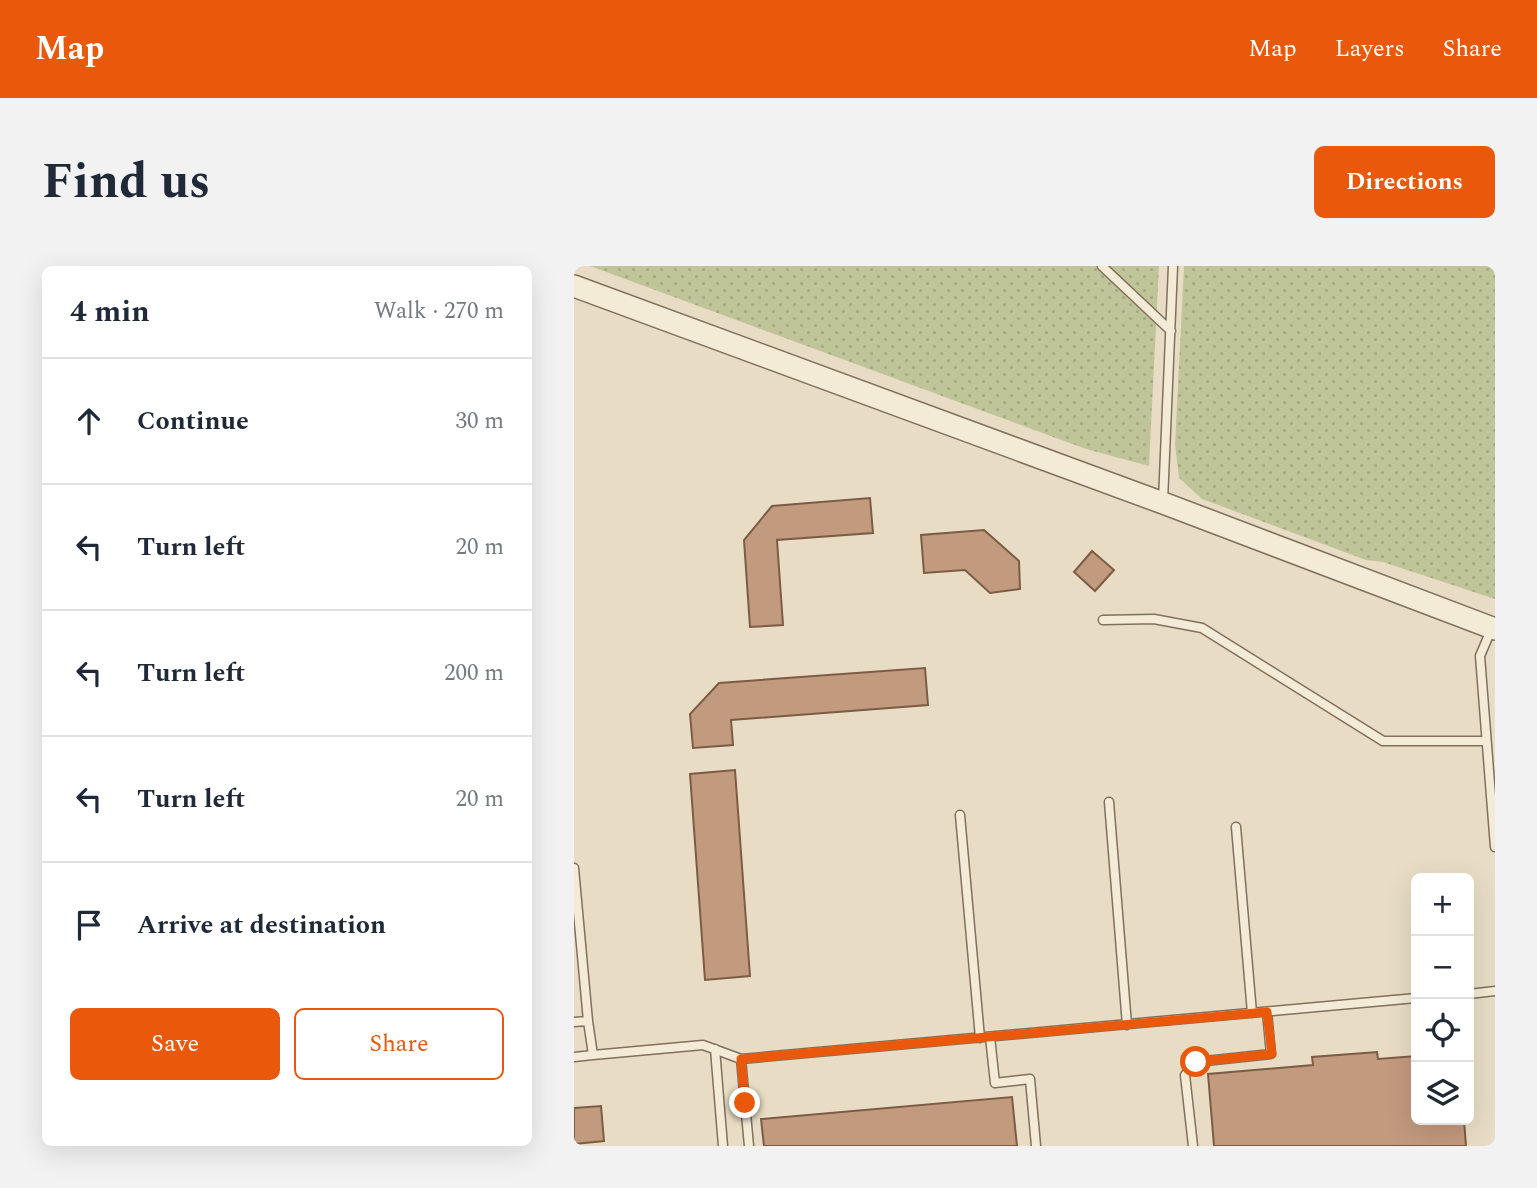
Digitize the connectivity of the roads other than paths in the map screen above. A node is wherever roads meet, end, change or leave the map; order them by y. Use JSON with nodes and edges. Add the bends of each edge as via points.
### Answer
{"nodes":[{"id":1,"x":1102,"y":266,"type":"edge"},
{"id":2,"x":1173,"y":266,"type":"edge"},
{"id":3,"x":574,"y":286,"type":"edge"},
{"id":4,"x":1171,"y":331,"type":"junction"},
{"id":5,"x":1163,"y":503,"type":"junction"},
{"id":6,"x":1103,"y":620,"type":"dead end"},
{"id":7,"x":1493,"y":628,"type":"edge"},
{"id":8,"x":1486,"y":741,"type":"junction"},
{"id":9,"x":1109,"y":802,"type":"dead end"},
{"id":10,"x":960,"y":815,"type":"dead end"},
{"id":11,"x":1237,"y":827,"type":"dead end"},
{"id":12,"x":1495,"y":847,"type":"edge"},
{"id":13,"x":574,"y":868,"type":"edge"},
{"id":14,"x":1495,"y":991,"type":"edge"},
{"id":15,"x":1474,"y":993,"type":"edge"},
{"id":16,"x":1411,"y":998,"type":"edge"},
{"id":17,"x":1267,"y":1012,"type":"junction"},
{"id":18,"x":1252,"y":1013,"type":"junction"},
{"id":19,"x":588,"y":1021,"type":"junction"},
{"id":20,"x":574,"y":1022,"type":"edge"},
{"id":21,"x":1127,"y":1025,"type":"junction"},
{"id":22,"x":990,"y":1037,"type":"junction"},
{"id":23,"x":980,"y":1038,"type":"junction"},
{"id":24,"x":715,"y":1049,"type":"junction"},
{"id":25,"x":593,"y":1055,"type":"junction"},
{"id":26,"x":574,"y":1057,"type":"edge"},
{"id":27,"x":741,"y":1059,"type":"junction"},
{"id":28,"x":723,"y":1146,"type":"edge"},
{"id":29,"x":749,"y":1146,"type":"edge"},
{"id":30,"x":1036,"y":1146,"type":"edge"},
{"id":31,"x":1193,"y":1146,"type":"edge"}],
"edges":[{"from":1,"to":4,"type":"lane"},
{"from":2,"to":4,"type":"lane"},
{"from":3,"to":5,"type":"street"},
{"from":4,"to":5,"type":"lane"},
{"from":5,"to":7,"type":"street"},
{"from":6,"to":8,"type":"lane","via":[[1154,619],[1202,628],[1383,741]]},
{"from":7,"to":8,"type":"lane","via":[[1479,656]]},
{"from":8,"to":12,"type":"lane"},
{"from":9,"to":21,"type":"lane"},
{"from":10,"to":23,"type":"lane"},
{"from":11,"to":18,"type":"lane"},
{"from":13,"to":19,"type":"lane"},
{"from":14,"to":15,"type":"lane"},
{"from":16,"to":17,"type":"lane"},
{"from":17,"to":18,"type":"lane"},
{"from":17,"to":31,"type":"lane","via":[[1272,1054],[1196,1062],[1185,1075]]},
{"from":18,"to":21,"type":"lane"},
{"from":19,"to":20,"type":"lane"},
{"from":19,"to":25,"type":"lane"},
{"from":21,"to":22,"type":"lane"},
{"from":22,"to":23,"type":"lane"},
{"from":22,"to":30,"type":"lane","via":[[995,1083],[1030,1079]]},
{"from":23,"to":27,"type":"lane"},
{"from":24,"to":25,"type":"lane","via":[[703,1045]]},
{"from":24,"to":27,"type":"lane"},
{"from":24,"to":28,"type":"lane"},
{"from":25,"to":26,"type":"lane"},
{"from":27,"to":29,"type":"lane"}]}
